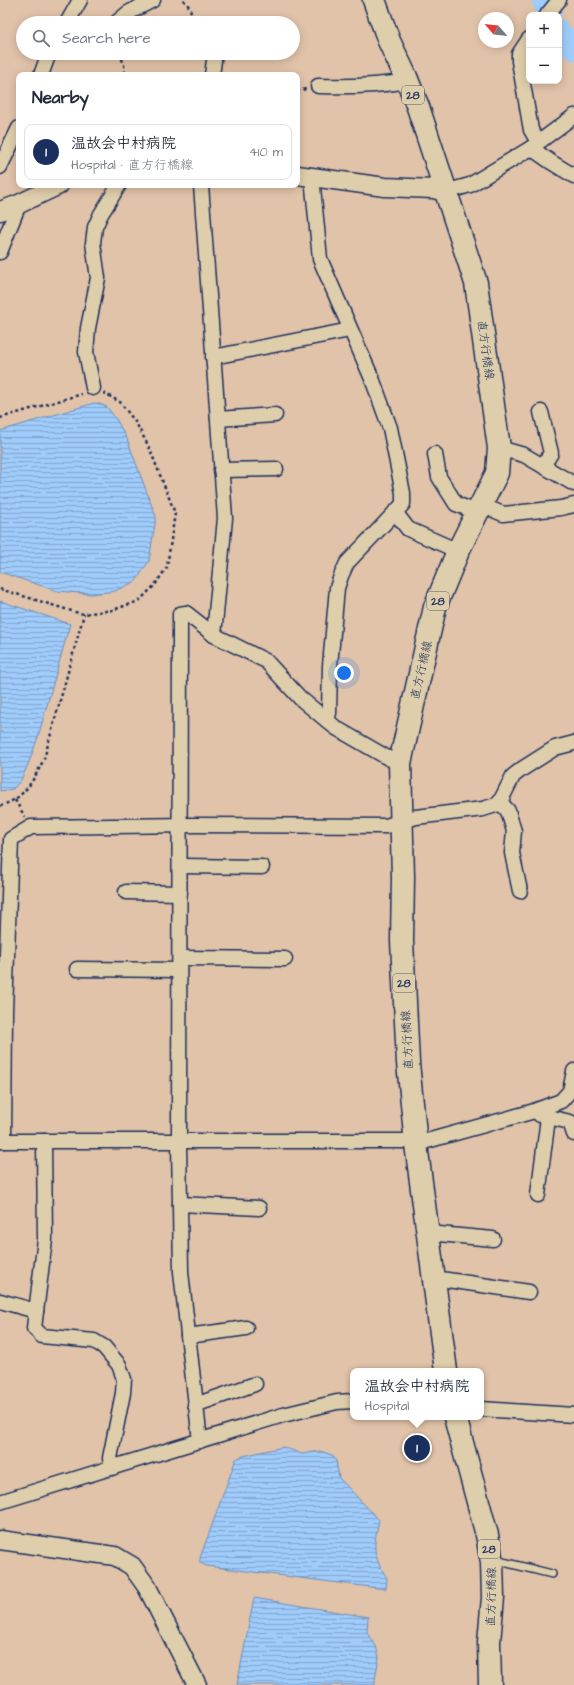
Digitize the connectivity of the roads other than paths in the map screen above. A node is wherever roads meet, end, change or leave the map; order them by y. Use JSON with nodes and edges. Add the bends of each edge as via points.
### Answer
{"nodes":[{"id":1,"x":80,"y":0,"type":"edge"},
{"id":2,"x":153,"y":0,"type":"edge"},
{"id":3,"x":374,"y":0,"type":"edge"},
{"id":4,"x":559,"y":0,"type":"edge"},
{"id":5,"x":549,"y":12,"type":"edge"},
{"id":6,"x":71,"y":16,"type":"edge"},
{"id":7,"x":124,"y":16,"type":"edge"},
{"id":8,"x":526,"y":44,"type":"edge"},
{"id":9,"x":46,"y":60,"type":"edge"},
{"id":10,"x":214,"y":60,"type":"edge"},
{"id":11,"x":42,"y":72,"type":"edge"},
{"id":12,"x":212,"y":72,"type":"edge"},
{"id":13,"x":408,"y":81,"type":"junction"},
{"id":14,"x":318,"y":86,"type":"dead end"},
{"id":15,"x":574,"y":116,"type":"edge"},
{"id":16,"x":16,"y":134,"type":"edge"},
{"id":17,"x":535,"y":145,"type":"junction"},
{"id":18,"x":0,"y":167,"type":"edge"},
{"id":19,"x":305,"y":176,"type":"edge"},
{"id":20,"x":574,"y":176,"type":"edge"},
{"id":21,"x":53,"y":188,"type":"edge"},
{"id":22,"x":117,"y":188,"type":"edge"},
{"id":23,"x":201,"y":188,"type":"edge"},
{"id":24,"x":445,"y":192,"type":"junction"},
{"id":25,"x":19,"y":204,"type":"junction"},
{"id":26,"x":0,"y":211,"type":"edge"},
{"id":27,"x":0,"y":252,"type":"edge"},
{"id":28,"x":350,"y":330,"type":"junction"},
{"id":29,"x":213,"y":357,"type":"junction"},
{"id":30,"x":93,"y":388,"type":"road end"},
{"id":31,"x":541,"y":412,"type":"dead end"},
{"id":32,"x":275,"y":415,"type":"dead end"},
{"id":33,"x":218,"y":419,"type":"junction"},
{"id":34,"x":499,"y":448,"type":"junction"},
{"id":35,"x":435,"y":454,"type":"dead end"},
{"id":36,"x":543,"y":466,"type":"junction"},
{"id":37,"x":221,"y":470,"type":"junction"},
{"id":38,"x":276,"y":470,"type":"dead end"},
{"id":39,"x":574,"y":484,"type":"edge"},
{"id":40,"x":574,"y":505,"type":"edge"},
{"id":41,"x":479,"y":509,"type":"junction"},
{"id":42,"x":395,"y":512,"type":"junction"},
{"id":43,"x":458,"y":551,"type":"junction"},
{"id":44,"x":214,"y":635,"type":"junction"},
{"id":45,"x":327,"y":720,"type":"junction"},
{"id":46,"x":574,"y":743,"type":"edge"},
{"id":47,"x":400,"y":762,"type":"junction"},
{"id":48,"x":500,"y":802,"type":"junction"},
{"id":49,"x":402,"y":822,"type":"junction"},
{"id":50,"x":180,"y":826,"type":"junction"},
{"id":51,"x":180,"y":866,"type":"junction"},
{"id":52,"x":262,"y":867,"type":"dead end"},
{"id":53,"x":520,"y":891,"type":"dead end"},
{"id":54,"x":126,"y":892,"type":"dead end"},
{"id":55,"x":180,"y":893,"type":"junction"},
{"id":56,"x":4,"y":949,"type":"edge"},
{"id":57,"x":286,"y":959,"type":"dead end"},
{"id":58,"x":180,"y":964,"type":"junction"},
{"id":59,"x":77,"y":969,"type":"dead end"},
{"id":60,"x":574,"y":1074,"type":"edge"},
{"id":61,"x":543,"y":1114,"type":"junction"},
{"id":62,"x":574,"y":1134,"type":"edge"},
{"id":63,"x":2,"y":1141,"type":"edge"},
{"id":64,"x":44,"y":1141,"type":"junction"},
{"id":65,"x":179,"y":1141,"type":"junction"},
{"id":66,"x":416,"y":1144,"type":"junction"},
{"id":67,"x":538,"y":1195,"type":"dead end"},
{"id":68,"x":180,"y":1204,"type":"junction"},
{"id":69,"x":259,"y":1208,"type":"dead end"},
{"id":70,"x":428,"y":1233,"type":"junction"},
{"id":71,"x":493,"y":1239,"type":"dead end"},
{"id":72,"x":434,"y":1278,"type":"junction"},
{"id":73,"x":529,"y":1292,"type":"dead end"},
{"id":74,"x":0,"y":1301,"type":"edge"},
{"id":75,"x":36,"y":1311,"type":"junction"},
{"id":76,"x":246,"y":1328,"type":"dead end"},
{"id":77,"x":188,"y":1336,"type":"junction"},
{"id":78,"x":446,"y":1368,"type":"edge"},
{"id":79,"x":255,"y":1384,"type":"dead end"},
{"id":80,"x":350,"y":1401,"type":"edge"},
{"id":81,"x":195,"y":1405,"type":"junction"},
{"id":82,"x":484,"y":1409,"type":"edge"},
{"id":83,"x":574,"y":1415,"type":"edge"},
{"id":84,"x":456,"y":1420,"type":"edge"},
{"id":85,"x":200,"y":1441,"type":"junction"},
{"id":86,"x":112,"y":1468,"type":"junction"},
{"id":87,"x":0,"y":1502,"type":"edge"},
{"id":88,"x":0,"y":1540,"type":"edge"},
{"id":89,"x":491,"y":1558,"type":"junction"},
{"id":90,"x":552,"y":1574,"type":"dead end"},
{"id":91,"x":197,"y":1685,"type":"edge"},
{"id":92,"x":490,"y":1685,"type":"edge"}],
"edges":[{"from":1,"to":6,"type":"street"},
{"from":2,"to":7,"type":"street"},
{"from":3,"to":13,"type":"main road","name":"直方行橋線","number":"28","via":[[389,41]]},
{"from":4,"to":5,"type":"street"},
{"from":8,"to":17,"type":"street","via":[[519,54],[519,61]]},
{"from":9,"to":11,"type":"street"},
{"from":10,"to":12,"type":"street"},
{"from":13,"to":14,"type":"street","via":[[338,87]]},
{"from":13,"to":24,"type":"main road","name":"直方行橋線","number":"28"},
{"from":15,"to":17,"type":"street"},
{"from":16,"to":18,"type":"street"},
{"from":17,"to":20,"type":"street","via":[[551,162]]},
{"from":17,"to":24,"type":"street","via":[[470,185]]},
{"from":19,"to":24,"type":"street"},
{"from":19,"to":28,"type":"street","via":[[320,259]]},
{"from":21,"to":25,"type":"street"},
{"from":22,"to":30,"type":"street","via":[[95,227],[93,243],[98,278],[86,352]]},
{"from":23,"to":29,"type":"street"},
{"from":24,"to":34,"type":"main road","name":"直方行橋線","number":"28","via":[[476,282]]},
{"from":25,"to":26,"type":"street"},
{"from":25,"to":27,"type":"street"},
{"from":28,"to":29,"type":"street"},
{"from":28,"to":42,"type":"street","via":[[373,381],[390,428],[403,493],[403,504]]},
{"from":29,"to":33,"type":"street"},
{"from":31,"to":36,"type":"street","via":[[551,454]]},
{"from":32,"to":33,"type":"street"},
{"from":33,"to":37,"type":"street"},
{"from":34,"to":36,"type":"street","via":[[524,455]]},
{"from":34,"to":41,"type":"main road","name":"直方行橋線","number":"28","via":[[497,473]]},
{"from":35,"to":41,"type":"street","via":[[439,477],[456,504]]},
{"from":36,"to":39,"type":"street"},
{"from":37,"to":38,"type":"street"},
{"from":37,"to":44,"type":"street","via":[[225,518]]},
{"from":40,"to":41,"type":"street","via":[[503,514]]},
{"from":41,"to":43,"type":"main road","name":"直方行橋線","number":"28"},
{"from":42,"to":43,"type":"street","via":[[408,529]]},
{"from":42,"to":45,"type":"street","via":[[347,563],[340,576],[330,666],[330,713]]},
{"from":43,"to":47,"type":"main road","name":"直方行橋線","number":"28","via":[[436,607]]},
{"from":44,"to":45,"type":"street","via":[[266,661],[300,698]]},
{"from":44,"to":50,"type":"street","via":[[186,612],[180,614]]},
{"from":45,"to":47,"type":"street","via":[[336,728],[388,758]]},
{"from":46,"to":48,"type":"street","via":[[555,748],[522,768],[513,776]]},
{"from":47,"to":49,"type":"main road","name":"直方行橋線","number":"28"},
{"from":48,"to":49,"type":"street","via":[[483,810]]},
{"from":48,"to":53,"type":"street","via":[[508,811],[514,831],[512,854]]},
{"from":49,"to":50,"type":"street","via":[[386,826]]},
{"from":49,"to":66,"type":"main road","name":"直方行橋線","number":"28","via":[[402,949],[408,1063]]},
{"from":50,"to":51,"type":"street"},
{"from":50,"to":56,"type":"street","via":[[31,827],[11,839]]},
{"from":51,"to":52,"type":"street"},
{"from":51,"to":55,"type":"street"},
{"from":54,"to":55,"type":"street"},
{"from":55,"to":58,"type":"street"},
{"from":56,"to":63,"type":"street"},
{"from":57,"to":58,"type":"street"},
{"from":58,"to":59,"type":"street"},
{"from":58,"to":65,"type":"street"},
{"from":60,"to":61,"type":"street","via":[[570,1091]]},
{"from":61,"to":62,"type":"street","via":[[570,1122]]},
{"from":61,"to":66,"type":"street"},
{"from":61,"to":67,"type":"street"},
{"from":63,"to":64,"type":"street"},
{"from":64,"to":65,"type":"street"},
{"from":64,"to":75,"type":"street","via":[[45,1239]]},
{"from":65,"to":66,"type":"street","via":[[406,1141]]},
{"from":65,"to":68,"type":"street"},
{"from":66,"to":70,"type":"main road","name":"直方行橋線","number":"28"},
{"from":68,"to":69,"type":"street"},
{"from":68,"to":77,"type":"street","via":[[181,1272]]},
{"from":70,"to":71,"type":"street"},
{"from":70,"to":72,"type":"main road","name":"直方行橋線","number":"28"},
{"from":72,"to":73,"type":"street"},
{"from":72,"to":78,"type":"main road","name":"直方行橋線","number":"28"},
{"from":74,"to":75,"type":"street"},
{"from":75,"to":86,"type":"street","via":[[34,1328],[42,1336],[94,1341],[104,1347],[119,1365],[124,1379],[110,1458]]},
{"from":76,"to":77,"type":"street"},
{"from":77,"to":81,"type":"street"},
{"from":79,"to":81,"type":"street"},
{"from":80,"to":85,"type":"street","via":[[283,1415]]},
{"from":81,"to":85,"type":"street"},
{"from":82,"to":83,"type":"street"},
{"from":84,"to":89,"type":"main road","name":"直方行橋線","number":"28","via":[[487,1534]]},
{"from":85,"to":86,"type":"street"},
{"from":86,"to":87,"type":"street"},
{"from":88,"to":91,"type":"street","via":[[115,1556],[132,1566],[147,1587]]},
{"from":89,"to":90,"type":"lane"},
{"from":89,"to":92,"type":"main road","name":"直方行橋線","number":"28","via":[[493,1596],[489,1642]]}]}
